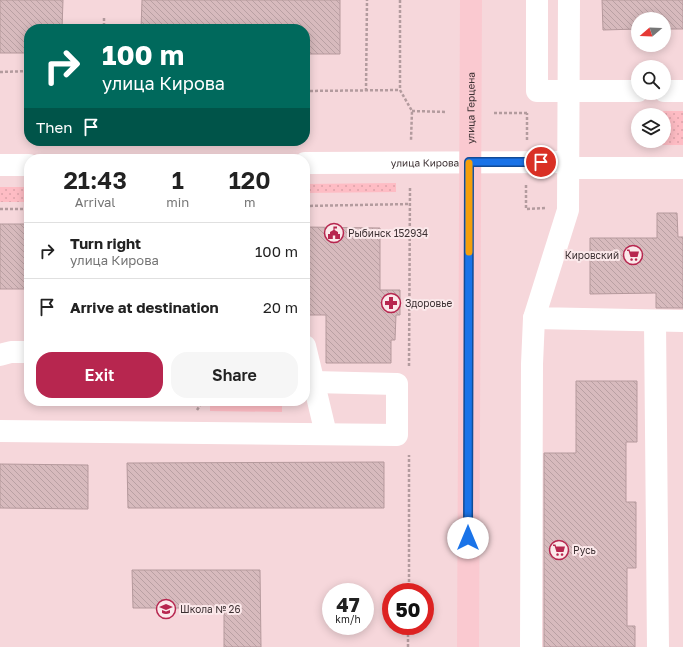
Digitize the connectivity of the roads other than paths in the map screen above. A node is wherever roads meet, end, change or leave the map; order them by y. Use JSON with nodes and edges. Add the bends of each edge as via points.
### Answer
{"nodes":[{"id":1,"x":471,"y":0,"type":"edge"},
{"id":2,"x":537,"y":0,"type":"edge"},
{"id":3,"x":569,"y":0,"type":"edge"},
{"id":4,"x":568,"y":91,"type":"junction"},
{"id":5,"x":631,"y":91,"type":"edge"},
{"id":6,"x":671,"y":91,"type":"edge"},
{"id":7,"x":683,"y":91,"type":"edge"},
{"id":8,"x":469,"y":162,"type":"junction"},
{"id":9,"x":310,"y":163,"type":"edge"},
{"id":10,"x":0,"y":165,"type":"edge"},
{"id":11,"x":24,"y":165,"type":"edge"},
{"id":12,"x":568,"y":165,"type":"junction"},
{"id":13,"x":683,"y":168,"type":"edge"},
{"id":14,"x":534,"y":318,"type":"junction"},
{"id":15,"x":655,"y":321,"type":"junction"},
{"id":16,"x":683,"y":321,"type":"edge"},
{"id":17,"x":24,"y":352,"type":"edge"},
{"id":18,"x":0,"y":355,"type":"edge"},
{"id":19,"x":310,"y":368,"type":"edge"},
{"id":20,"x":313,"y":382,"type":"junction"},
{"id":21,"x":0,"y":432,"type":"edge"},
{"id":22,"x":326,"y":434,"type":"junction"},
{"id":23,"x":468,"y":647,"type":"edge"},
{"id":24,"x":531,"y":647,"type":"edge"},
{"id":25,"x":658,"y":647,"type":"edge"}],
"edges":[{"from":1,"to":8,"type":"main road","name":"улица Герцена"},
{"from":2,"to":4,"type":"street","via":[[537,91]]},
{"from":3,"to":4,"type":"street"},
{"from":4,"to":5,"type":"street"},
{"from":4,"to":12,"type":"street"},
{"from":6,"to":7,"type":"street"},
{"from":8,"to":9,"type":"street","name":"улица Кирова"},
{"from":8,"to":12,"type":"street","name":"улица Кирова"},
{"from":8,"to":23,"type":"main road","name":"улица Герцена"},
{"from":10,"to":11,"type":"street"},
{"from":12,"to":13,"type":"street","name":"улица Кирова"},
{"from":12,"to":14,"type":"street","via":[[568,210]]},
{"from":14,"to":15,"type":"street"},
{"from":14,"to":24,"type":"street"},
{"from":15,"to":16,"type":"street"},
{"from":15,"to":25,"type":"street"},
{"from":17,"to":18,"type":"street"},
{"from":19,"to":20,"type":"street"},
{"from":20,"to":22,"type":"street"},
{"from":20,"to":22,"type":"street","via":[[397,384],[397,436]]},
{"from":21,"to":22,"type":"street"}]}
